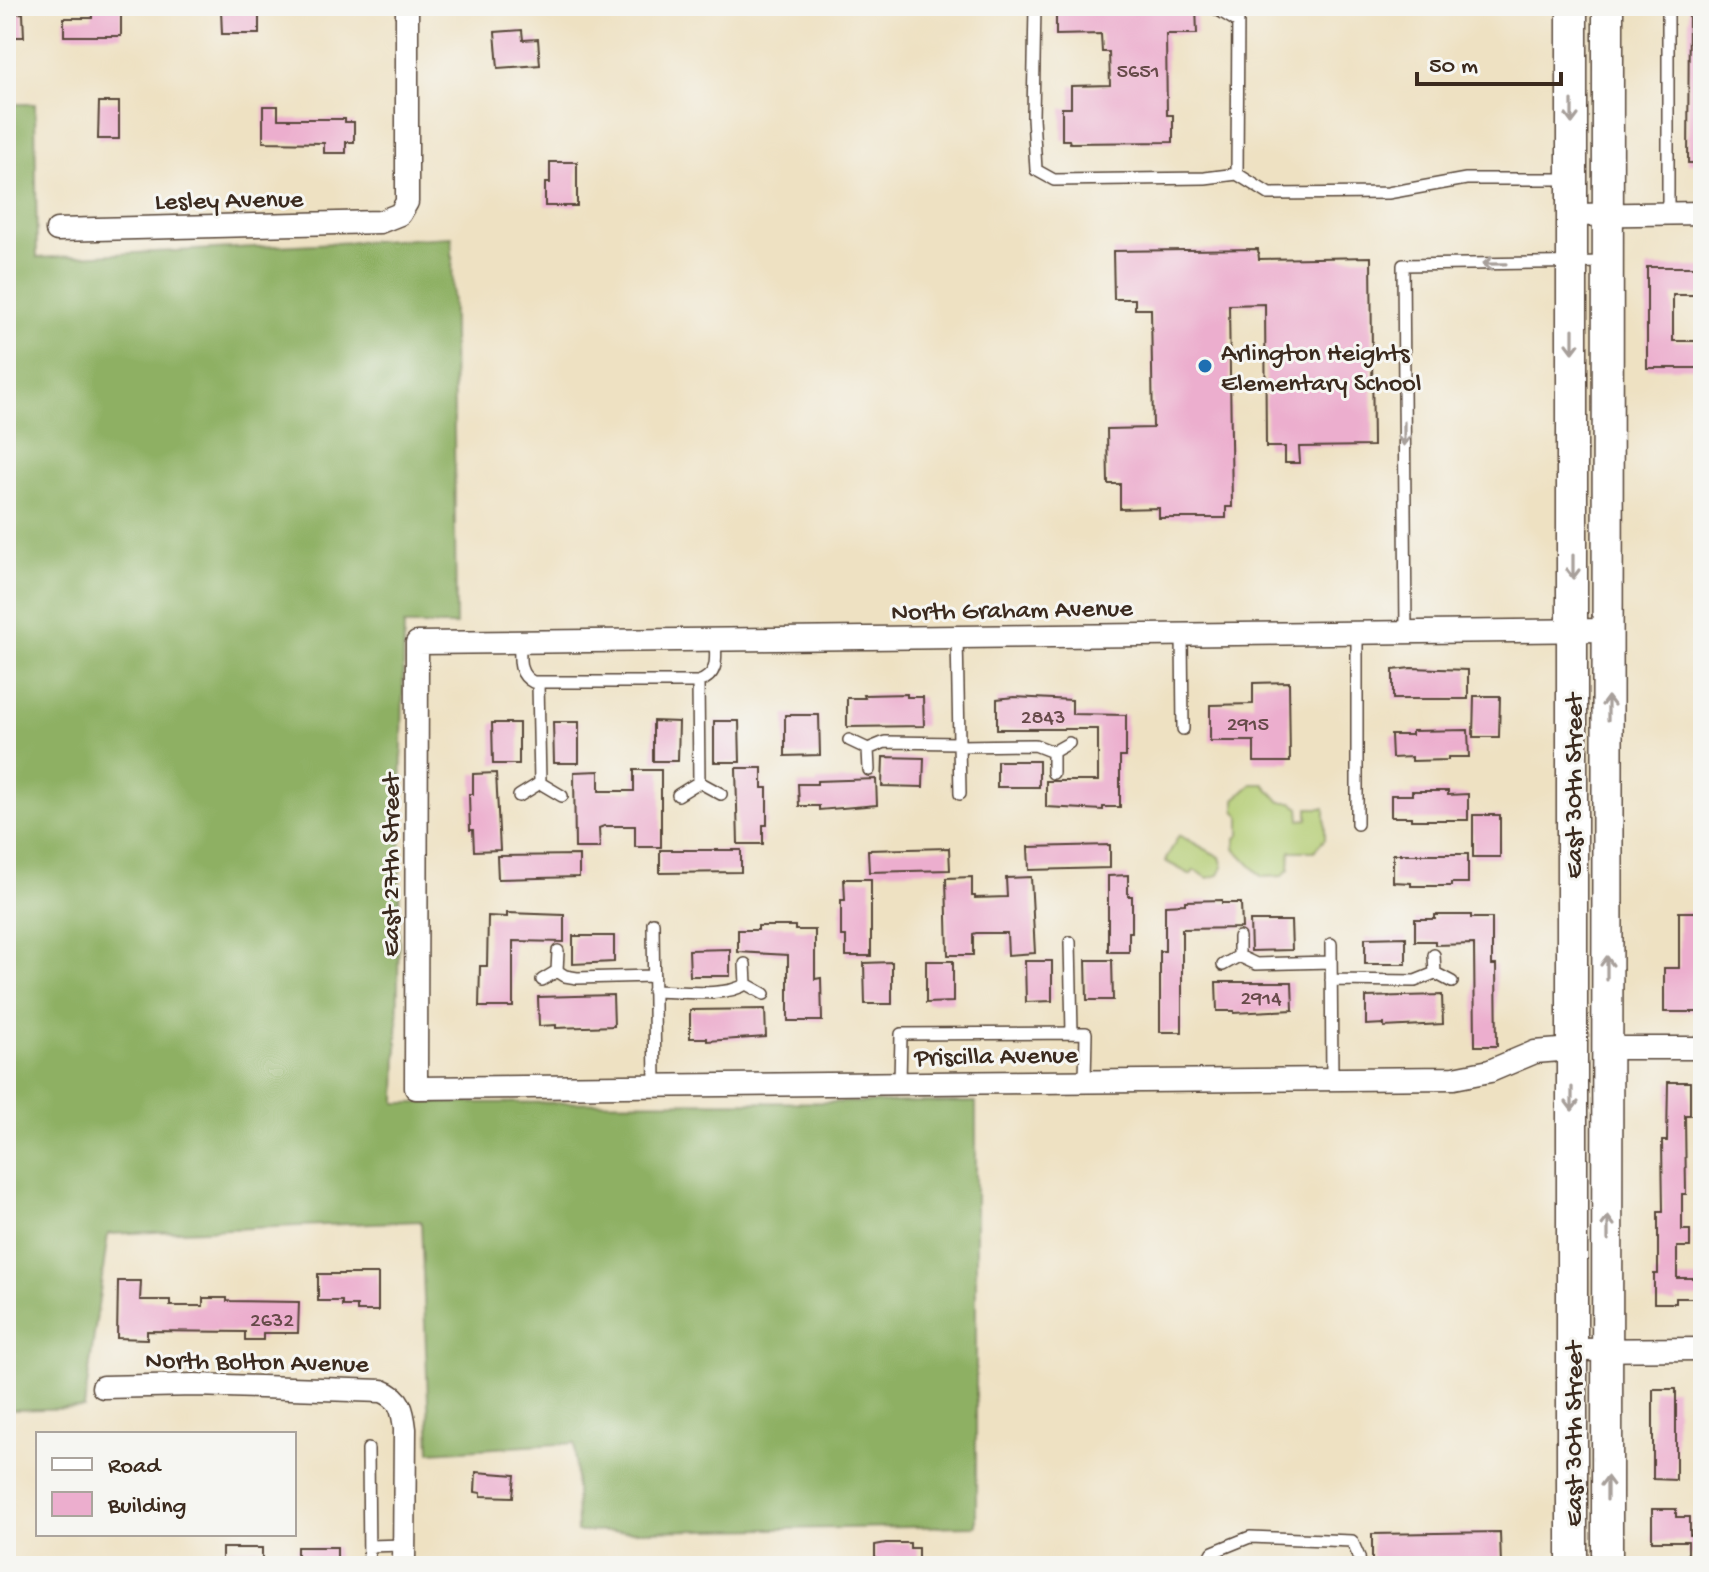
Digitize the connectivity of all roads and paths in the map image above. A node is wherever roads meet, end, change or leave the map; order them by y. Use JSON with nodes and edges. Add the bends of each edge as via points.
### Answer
{"nodes":[{"id":1,"x":407,"y":6,"type":"edge"},
{"id":2,"x":1035,"y":6,"type":"edge"},
{"id":3,"x":1212,"y":6,"type":"edge"},
{"id":4,"x":1238,"y":6,"type":"edge"},
{"id":5,"x":1572,"y":6,"type":"edge"},
{"id":6,"x":1608,"y":6,"type":"edge"},
{"id":7,"x":1668,"y":6,"type":"edge"},
{"id":8,"x":1238,"y":22,"type":"junction"},
{"id":9,"x":1237,"y":174,"type":"junction"},
{"id":10,"x":1572,"y":179,"type":"junction"},
{"id":11,"x":1703,"y":213,"type":"edge"},
{"id":12,"x":1668,"y":214,"type":"junction"},
{"id":13,"x":1572,"y":215,"type":"junction"},
{"id":14,"x":1608,"y":216,"type":"junction"},
{"id":15,"x":57,"y":230,"type":"dead end"},
{"id":16,"x":1609,"y":262,"type":"junction"},
{"id":17,"x":1572,"y":263,"type":"junction"},
{"id":18,"x":1572,"y":629,"type":"junction"},
{"id":19,"x":1608,"y":630,"type":"junction"},
{"id":20,"x":1406,"y":632,"type":"junction"},
{"id":21,"x":1357,"y":633,"type":"junction"},
{"id":22,"x":1182,"y":635,"type":"junction"},
{"id":23,"x":957,"y":637,"type":"junction"},
{"id":24,"x":715,"y":640,"type":"junction"},
{"id":25,"x":520,"y":642,"type":"junction"},
{"id":26,"x":417,"y":643,"type":"joint"},
{"id":27,"x":698,"y":682,"type":"junction"},
{"id":28,"x":538,"y":683,"type":"junction"},
{"id":29,"x":1183,"y":729,"type":"dead end"},
{"id":30,"x":849,"y":740,"type":"dead end"},
{"id":31,"x":1069,"y":743,"type":"dead end"},
{"id":32,"x":959,"y":744,"type":"junction"},
{"id":33,"x":868,"y":749,"type":"junction"},
{"id":34,"x":1053,"y":752,"type":"junction"},
{"id":35,"x":869,"y":770,"type":"dead end"},
{"id":36,"x":1053,"y":773,"type":"dead end"},
{"id":37,"x":699,"y":782,"type":"junction"},
{"id":38,"x":540,"y":783,"type":"junction"},
{"id":39,"x":721,"y":794,"type":"dead end"},
{"id":40,"x":960,"y":794,"type":"dead end"},
{"id":41,"x":678,"y":795,"type":"dead end"},
{"id":42,"x":519,"y":796,"type":"dead end"},
{"id":43,"x":562,"y":796,"type":"dead end"},
{"id":44,"x":1357,"y":824,"type":"dead end"},
{"id":45,"x":653,"y":923,"type":"dead end"},
{"id":46,"x":1239,"y":937,"type":"dead end"},
{"id":47,"x":1070,"y":942,"type":"dead end"},
{"id":48,"x":1331,"y":944,"type":"dead end"},
{"id":49,"x":558,"y":951,"type":"dead end"},
{"id":50,"x":1434,"y":955,"type":"dead end"},
{"id":51,"x":1239,"y":956,"type":"junction"},
{"id":52,"x":1331,"y":962,"type":"junction"},
{"id":53,"x":745,"y":964,"type":"dead end"},
{"id":54,"x":1223,"y":965,"type":"dead end"},
{"id":55,"x":557,"y":971,"type":"junction"},
{"id":56,"x":1435,"y":973,"type":"junction"},
{"id":57,"x":653,"y":976,"type":"junction"},
{"id":58,"x":542,"y":980,"type":"dead end"},
{"id":59,"x":1331,"y":980,"type":"junction"},
{"id":60,"x":1452,"y":982,"type":"dead end"},
{"id":61,"x":746,"y":984,"type":"junction"},
{"id":62,"x":653,"y":991,"type":"junction"},
{"id":63,"x":764,"y":994,"type":"dead end"},
{"id":64,"x":1072,"y":1033,"type":"junction"},
{"id":65,"x":1608,"y":1048,"type":"junction"},
{"id":66,"x":1703,"y":1048,"type":"edge"},
{"id":67,"x":1572,"y":1049,"type":"junction"},
{"id":68,"x":1332,"y":1079,"type":"junction"},
{"id":69,"x":1085,"y":1081,"type":"junction"},
{"id":70,"x":900,"y":1083,"type":"junction"},
{"id":71,"x":655,"y":1086,"type":"junction"},
{"id":72,"x":416,"y":1088,"type":"joint"},
{"id":73,"x":1607,"y":1349,"type":"junction"},
{"id":74,"x":1703,"y":1349,"type":"edge"},
{"id":75,"x":1571,"y":1350,"type":"junction"},
{"id":76,"x":103,"y":1387,"type":"dead end"},
{"id":77,"x":368,"y":1449,"type":"dead end"},
{"id":78,"x":369,"y":1546,"type":"junction"},
{"id":79,"x":404,"y":1556,"type":"edge"},
{"id":80,"x":369,"y":1566,"type":"edge"},
{"id":81,"x":1205,"y":1566,"type":"edge"},
{"id":82,"x":1360,"y":1566,"type":"edge"},
{"id":83,"x":1572,"y":1566,"type":"edge"},
{"id":84,"x":1607,"y":1566,"type":"edge"}],
"edges":[{"from":1,"to":15,"type":"street","name":"Lesley Avenue","via":[[407,202],[400,214],[380,222]]},
{"from":2,"to":9,"type":"lane","via":[[1036,170],[1054,180]]},
{"from":3,"to":8,"type":"lane"},
{"from":4,"to":8,"type":"lane"},
{"from":5,"to":10,"type":"main road","name":"East 30th Street","one_way":true},
{"from":6,"to":14,"type":"main road","name":"East 30th Street"},
{"from":7,"to":12,"type":"lane"},
{"from":8,"to":9,"type":"lane"},
{"from":9,"to":10,"type":"lane","via":[[1269,194],[1388,193],[1466,179]]},
{"from":10,"to":13,"type":"main road","name":"East 30th Street"},
{"from":11,"to":12,"type":"street"},
{"from":12,"to":14,"type":"street"},
{"from":13,"to":14,"type":"street"},
{"from":13,"to":17,"type":"main road","name":"East 30th Street"},
{"from":14,"to":16,"type":"main road","name":"East 30th Street"},
{"from":16,"to":17,"type":"lane"},
{"from":16,"to":19,"type":"main road","name":"East 30th Street"},
{"from":17,"to":18,"type":"main road","name":"East 30th Street","one_way":true},
{"from":17,"to":20,"type":"lane","one_way":true,"via":[[1403,265]]},
{"from":18,"to":19,"type":"street","name":"North Graham Avenue"},
{"from":18,"to":20,"type":"street","name":"North Graham Avenue"},
{"from":18,"to":67,"type":"main road","name":"East 30th Street"},
{"from":65,"to":19,"type":"main road","name":"East 30th Street","one_way":true},
{"from":20,"to":21,"type":"street","name":"North Graham Avenue"},
{"from":21,"to":22,"type":"street","name":"North Graham Avenue"},
{"from":21,"to":44,"type":"lane"},
{"from":22,"to":23,"type":"street","name":"North Graham Avenue"},
{"from":22,"to":29,"type":"lane"},
{"from":23,"to":24,"type":"street","name":"North Graham Avenue"},
{"from":23,"to":32,"type":"lane"},
{"from":24,"to":25,"type":"street","name":"North Graham Avenue"},
{"from":24,"to":27,"type":"lane","via":[[714,670]]},
{"from":25,"to":26,"type":"street","name":"North Graham Avenue"},
{"from":25,"to":28,"type":"lane","via":[[522,674]]},
{"from":26,"to":72,"type":"street","name":"East 27th Street"},
{"from":27,"to":28,"type":"lane"},
{"from":27,"to":37,"type":"lane"},
{"from":28,"to":38,"type":"lane"},
{"from":30,"to":33,"type":"lane"},
{"from":31,"to":34,"type":"lane"},
{"from":32,"to":33,"type":"lane","via":[[885,742]]},
{"from":32,"to":34,"type":"lane","via":[[1039,745]]},
{"from":32,"to":40,"type":"lane"},
{"from":33,"to":35,"type":"lane"},
{"from":34,"to":36,"type":"lane"},
{"from":37,"to":39,"type":"lane"},
{"from":37,"to":41,"type":"lane"},
{"from":38,"to":42,"type":"lane"},
{"from":38,"to":43,"type":"lane"},
{"from":45,"to":57,"type":"lane"},
{"from":46,"to":51,"type":"lane"},
{"from":47,"to":64,"type":"lane"},
{"from":48,"to":52,"type":"lane"},
{"from":49,"to":55,"type":"lane"},
{"from":50,"to":56,"type":"lane"},
{"from":51,"to":52,"type":"lane","via":[[1256,964]]},
{"from":51,"to":54,"type":"lane"},
{"from":52,"to":59,"type":"lane"},
{"from":53,"to":61,"type":"lane"},
{"from":55,"to":57,"type":"lane","via":[[577,978]]},
{"from":55,"to":58,"type":"lane"},
{"from":56,"to":59,"type":"lane","via":[[1415,981]]},
{"from":56,"to":60,"type":"lane"},
{"from":57,"to":62,"type":"lane"},
{"from":59,"to":68,"type":"lane"},
{"from":61,"to":62,"type":"lane","via":[[721,992]]},
{"from":61,"to":63,"type":"lane"},
{"from":62,"to":71,"type":"lane"},
{"from":64,"to":69,"type":"lane","via":[[1086,1033]]},
{"from":64,"to":70,"type":"lane","via":[[901,1034]]},
{"from":65,"to":66,"type":"street"},
{"from":73,"to":65,"type":"main road","name":"East 30th Street","one_way":true},
{"from":67,"to":68,"type":"street","name":"Priscilla Avenue","via":[[1526,1055],[1470,1076]]},
{"from":67,"to":75,"type":"main road","name":"East 30th Street","one_way":true},
{"from":68,"to":69,"type":"street","name":"Priscilla Avenue"},
{"from":69,"to":70,"type":"street","name":"Priscilla Avenue"},
{"from":70,"to":71,"type":"street","name":"Priscilla Avenue"},
{"from":71,"to":72,"type":"street","name":"Priscilla Avenue"},
{"from":73,"to":74,"type":"street"},
{"from":73,"to":75,"type":"street"},
{"from":84,"to":73,"type":"main road","name":"East 30th Street","one_way":true},
{"from":75,"to":83,"type":"main road","name":"East 30th Street"},
{"from":76,"to":79,"type":"street","name":"North Bolton Avenue","via":[[195,1385],[391,1394],[402,1408],[406,1449]]},
{"from":77,"to":78,"type":"lane"},
{"from":78,"to":79,"type":"lane"},
{"from":78,"to":80,"type":"lane"},
{"from":81,"to":82,"type":"lane","via":[[1213,1552],[1250,1537],[1352,1541]]}]}
